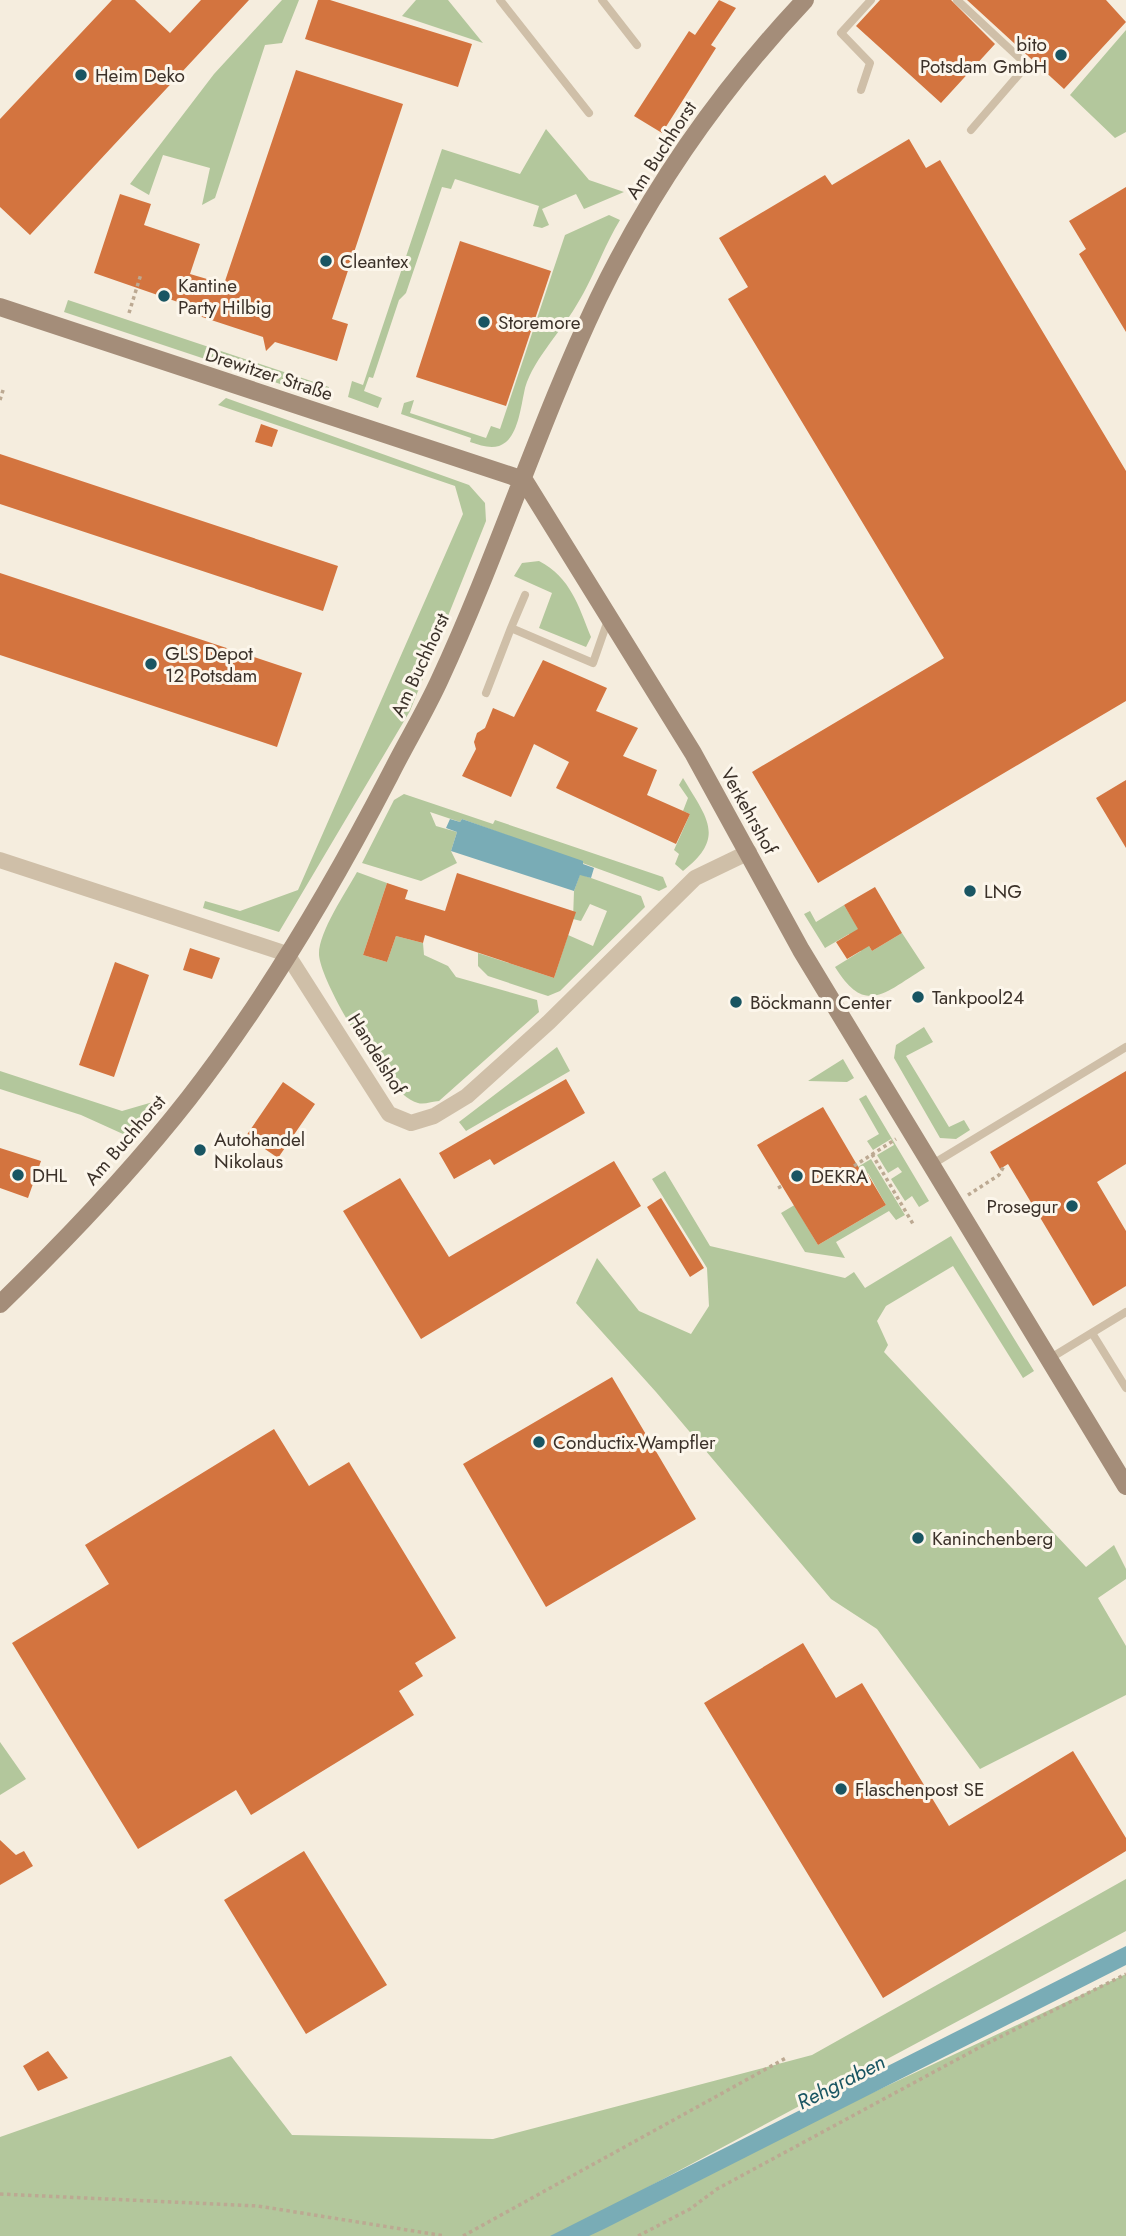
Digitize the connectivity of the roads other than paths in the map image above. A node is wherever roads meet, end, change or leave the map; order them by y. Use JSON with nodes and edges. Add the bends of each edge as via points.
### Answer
{"nodes":[{"id":1,"x":500,"y":0,"type":"edge"},
{"id":2,"x":602,"y":0,"type":"edge"},
{"id":3,"x":805,"y":0,"type":"edge"},
{"id":4,"x":871,"y":0,"type":"edge"},
{"id":5,"x":957,"y":0,"type":"edge"},
{"id":6,"x":637,"y":45,"type":"dead end"},
{"id":7,"x":861,"y":90,"type":"dead end"},
{"id":8,"x":589,"y":113,"type":"dead end"},
{"id":9,"x":971,"y":130,"type":"dead end"},
{"id":10,"x":0,"y":307,"type":"edge"},
{"id":11,"x":524,"y":480,"type":"junction"},
{"id":12,"x":525,"y":595,"type":"dead end"},
{"id":13,"x":609,"y":617,"type":"junction"},
{"id":14,"x":511,"y":628,"type":"junction"},
{"id":15,"x":486,"y":693,"type":"dead end"},
{"id":16,"x":749,"y":852,"type":"junction"},
{"id":17,"x":0,"y":860,"type":"edge"},
{"id":18,"x":287,"y":954,"type":"junction"},
{"id":19,"x":1126,"y":1047,"type":"edge"},
{"id":20,"x":931,"y":1165,"type":"junction"},
{"id":21,"x":0,"y":1304,"type":"edge"},
{"id":22,"x":1126,"y":1312,"type":"edge"},
{"id":23,"x":1092,"y":1333,"type":"junction"},
{"id":24,"x":1049,"y":1359,"type":"junction"},
{"id":25,"x":1126,"y":1388,"type":"edge"},
{"id":26,"x":1126,"y":1486,"type":"edge"}],
"edges":[{"from":1,"to":8,"type":"lane"},
{"from":2,"to":6,"type":"lane"},
{"from":3,"to":11,"type":"main road","name":"Am Buchhorst","via":[[726,89],[630,239],[598,299]]},
{"from":4,"to":7,"type":"lane","via":[[841,33],[870,63]]},
{"from":5,"to":9,"type":"lane","via":[[1027,65]]},
{"from":10,"to":11,"type":"main road","name":"Drewitzer Straße"},
{"from":11,"to":13,"type":"main road","name":"Verkehrshof"},
{"from":11,"to":18,"type":"main road","name":"Am Buchhorst","via":[[440,680],[356,840]]},
{"from":12,"to":14,"type":"lane"},
{"from":13,"to":14,"type":"lane","via":[[593,663]]},
{"from":13,"to":16,"type":"main road","name":"Verkehrshof"},
{"from":14,"to":15,"type":"lane"},
{"from":16,"to":18,"type":"street","name":"Handelshof","via":[[695,878],[467,1097],[435,1116],[411,1123],[390,1114]]},
{"from":16,"to":20,"type":"main road","name":"Verkehrshof","via":[[782,916]]},
{"from":17,"to":18,"type":"street"},
{"from":18,"to":21,"type":"main road","name":"Am Buchhorst","via":[[215,1062],[151,1145]]},
{"from":19,"to":20,"type":"lane"},
{"from":20,"to":24,"type":"main road","name":"Verkehrshof"},
{"from":22,"to":23,"type":"lane"},
{"from":23,"to":24,"type":"lane"},
{"from":23,"to":25,"type":"lane"},
{"from":24,"to":26,"type":"main road","name":"Verkehrshof"}]}
